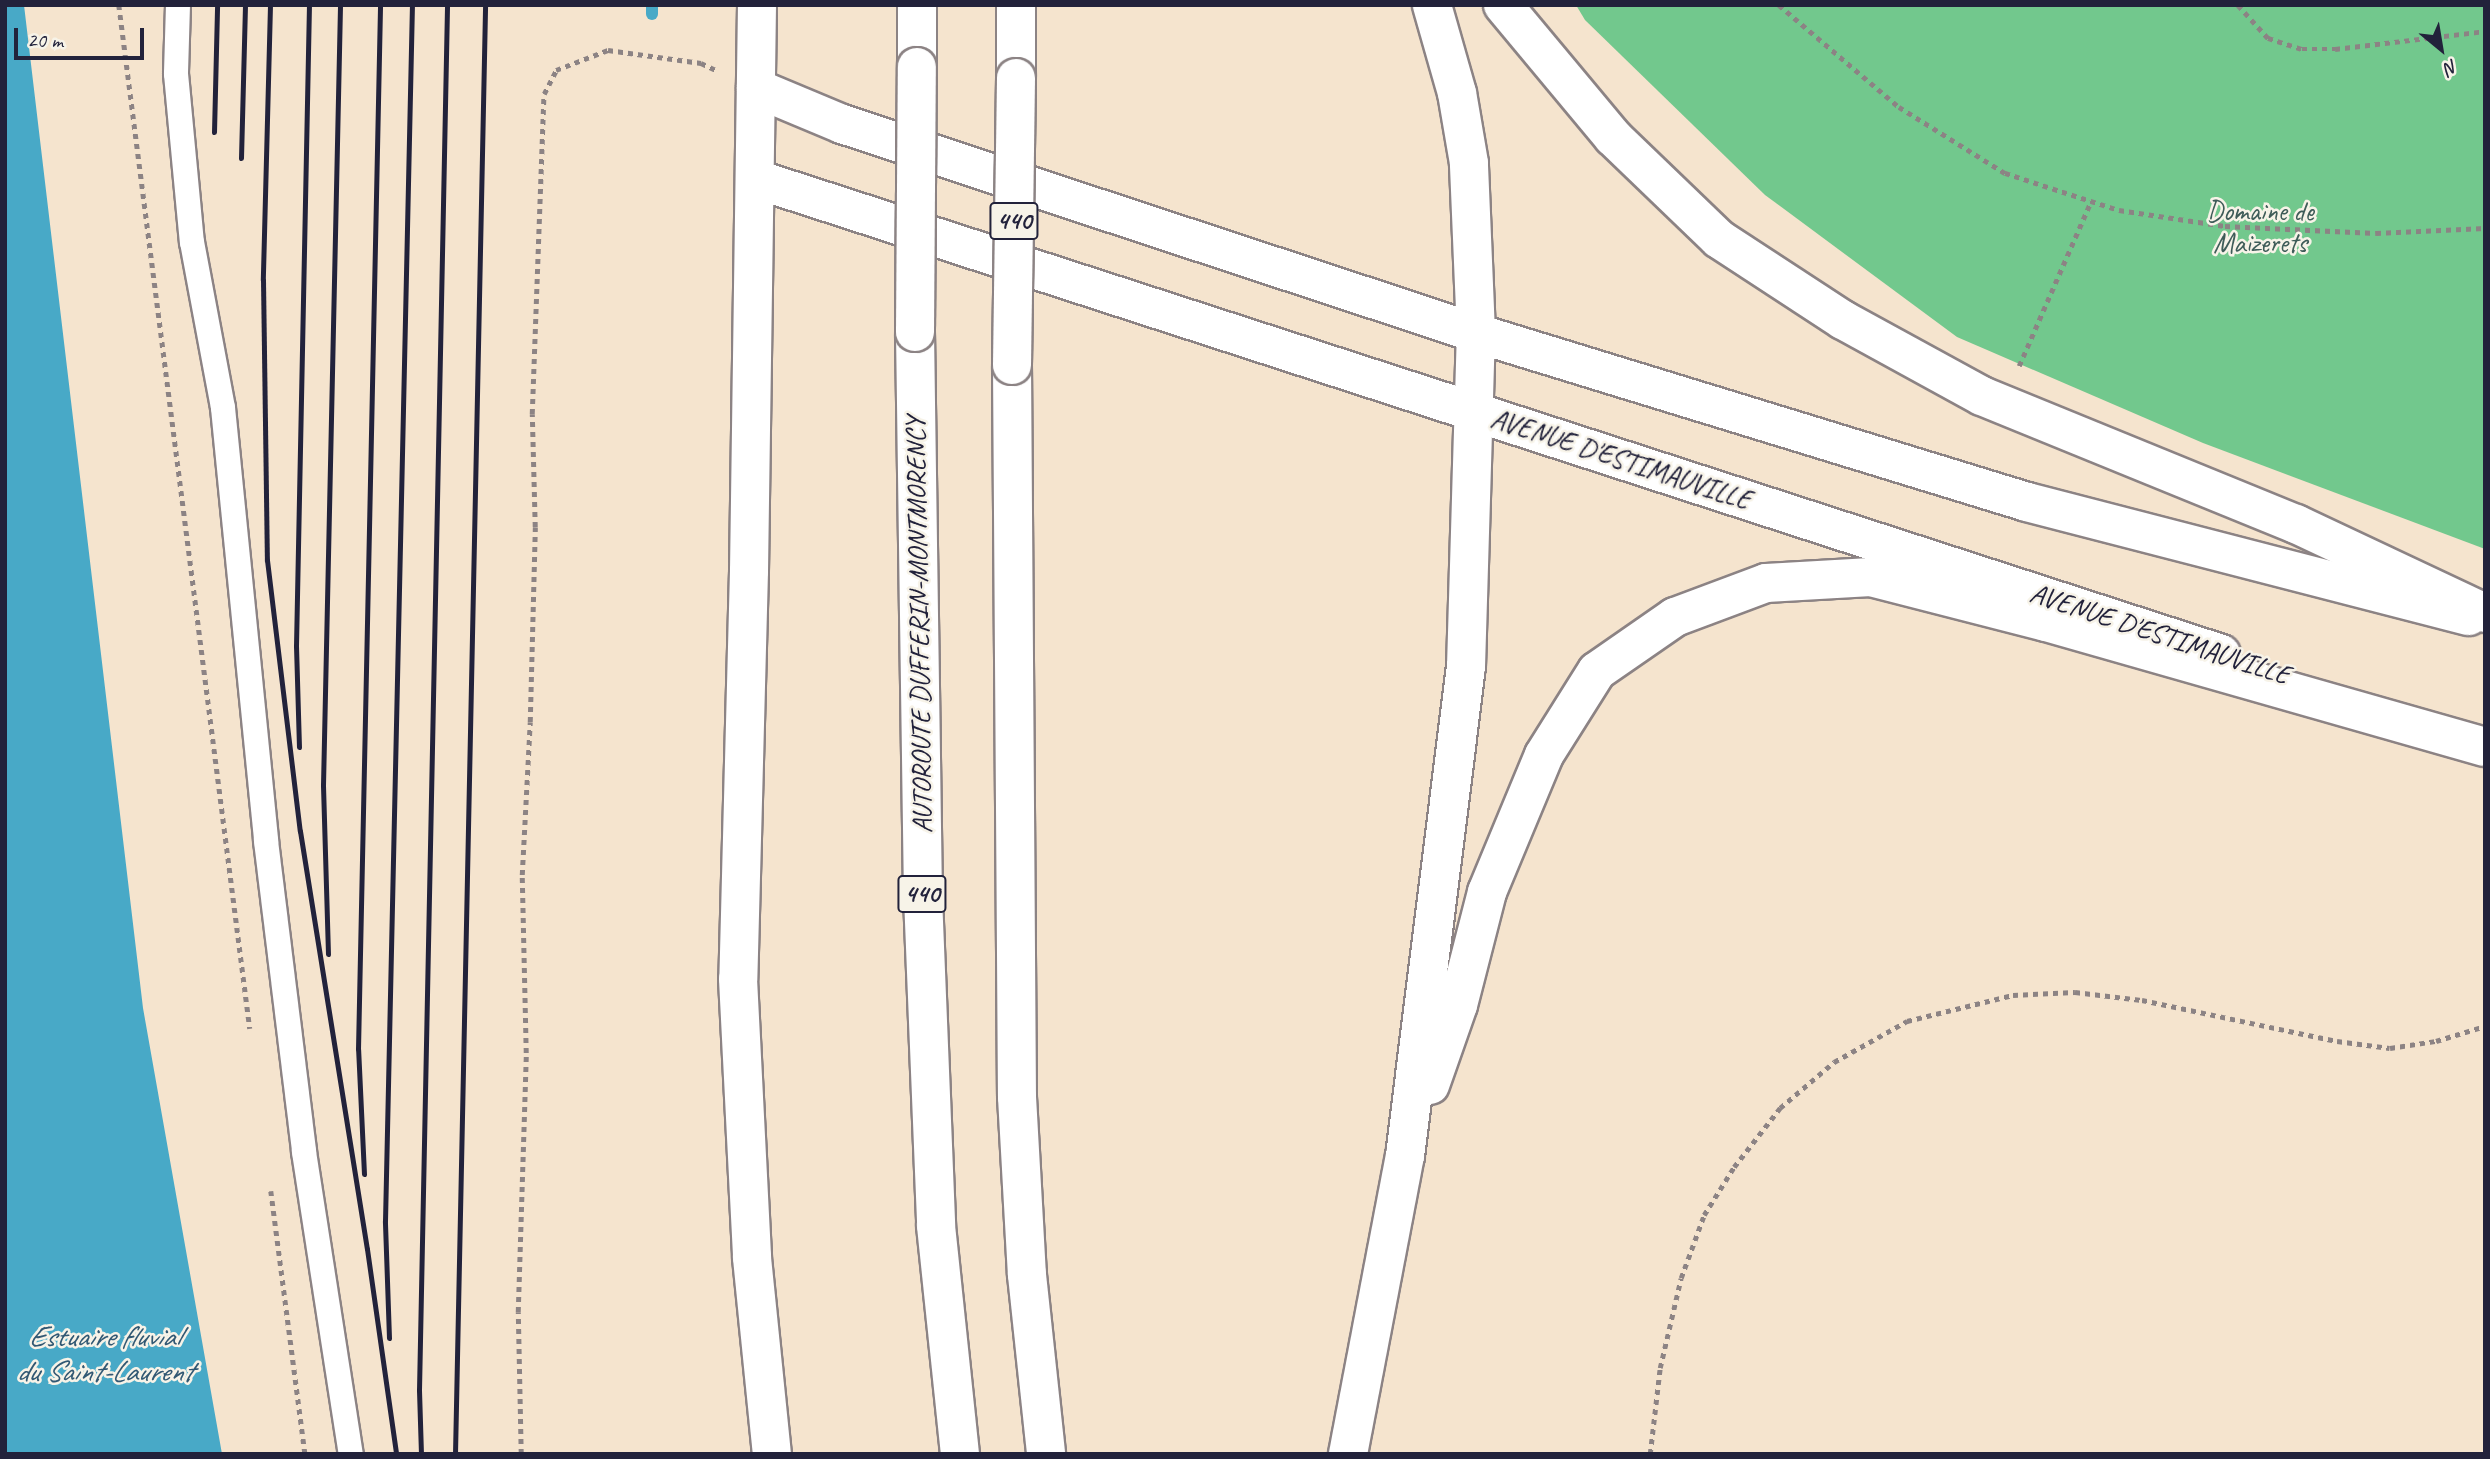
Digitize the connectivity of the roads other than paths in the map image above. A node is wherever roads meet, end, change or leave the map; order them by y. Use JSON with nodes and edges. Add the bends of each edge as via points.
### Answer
{"nodes":[{"id":1,"x":178,"y":5,"type":"edge"},
{"id":2,"x":757,"y":5,"type":"edge"},
{"id":3,"x":917,"y":5,"type":"edge"},
{"id":4,"x":1016,"y":5,"type":"edge"},
{"id":5,"x":1432,"y":5,"type":"edge"},
{"id":6,"x":1503,"y":5,"type":"edge"},
{"id":7,"x":756,"y":88,"type":"junction"},
{"id":8,"x":756,"y":178,"type":"junction"},
{"id":9,"x":1476,"y":333,"type":"junction"},
{"id":10,"x":1473,"y":411,"type":"junction"},
{"id":11,"x":2485,"y":613,"type":"edge"},
{"id":12,"x":2485,"y":620,"type":"edge"},
{"id":13,"x":2485,"y":745,"type":"edge"},
{"id":14,"x":1405,"y":1156,"type":"junction"},
{"id":15,"x":351,"y":1454,"type":"edge"},
{"id":16,"x":772,"y":1454,"type":"edge"},
{"id":17,"x":960,"y":1454,"type":"edge"},
{"id":18,"x":1046,"y":1454,"type":"edge"},
{"id":19,"x":1348,"y":1454,"type":"edge"}],
"edges":[{"from":1,"to":15,"type":"lane","via":[[176,74],[192,242],[223,408],[265,841],[304,1152]]},
{"from":2,"to":7,"type":"main road"},
{"from":3,"to":17,"type":"main road","name":"AUTOROUTE DUFFERIN-MONTMORENCY","number":"440","bridge":true,"via":[[915,332],[924,938],[936,1226]]},
{"from":4,"to":18,"type":"main road","number":"440","bridge":true,"via":[[1012,365],[1017,1097],[1027,1275]]},
{"from":5,"to":9,"type":"main road","via":[[1457,93],[1469,163]]},
{"from":6,"to":11,"type":"main road","via":[[1613,137],[1719,239],[1843,320],[2003,404],[2297,524]]},
{"from":7,"to":8,"type":"main road"},
{"from":7,"to":9,"type":"main road","via":[[842,124]]},
{"from":8,"to":10,"type":"main road","name":"AVENUE D'ESTIMAUVILLE"},
{"from":8,"to":16,"type":"main road","via":[[738,979],[752,1258]]},
{"from":9,"to":10,"type":"main road"},
{"from":9,"to":12,"type":"main road","via":[[2027,502]]},
{"from":10,"to":13,"type":"main road","name":"AVENUE D'ESTIMAUVILLE","via":[[2000,580]]},
{"from":10,"to":14,"type":"main road","via":[[1466,667]]},
{"from":13,"to":14,"type":"main road","via":[[1871,577],[1766,583],[1698,608],[1675,617],[1597,671],[1544,755],[1487,892],[1458,1004]]},
{"from":14,"to":19,"type":"main road"}]}
